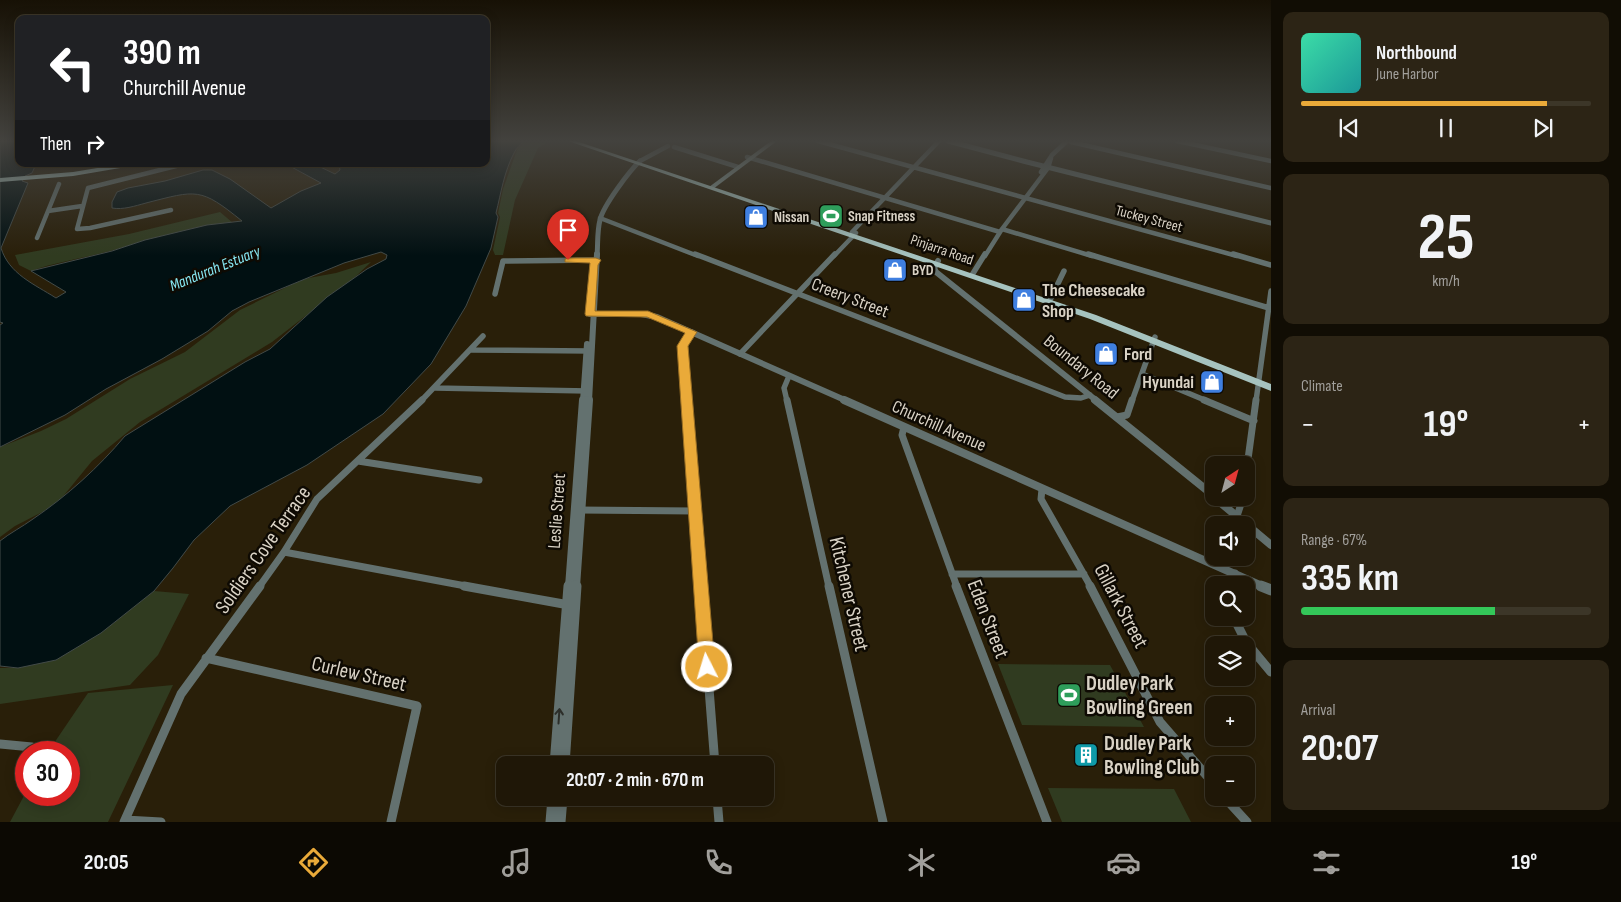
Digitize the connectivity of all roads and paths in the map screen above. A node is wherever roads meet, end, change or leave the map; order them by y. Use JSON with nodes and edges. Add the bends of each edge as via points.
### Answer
{"nodes":[{"id":1,"x":118,"y":179,"type":"edge"},
{"id":2,"x":625,"y":179,"type":"edge"},
{"id":3,"x":690,"y":179,"type":"edge"},
{"id":4,"x":719,"y":179,"type":"edge"},
{"id":5,"x":825,"y":179,"type":"edge"},
{"id":6,"x":903,"y":179,"type":"edge"},
{"id":7,"x":960,"y":179,"type":"edge"},
{"id":8,"x":1037,"y":179,"type":"edge"},
{"id":9,"x":1097,"y":179,"type":"edge"},
{"id":10,"x":1234,"y":179,"type":"edge"},
{"id":11,"x":59,"y":184,"type":"dead end"},
{"id":12,"x":710,"y":186,"type":"junction"},
{"id":13,"x":1271,"y":188,"type":"edge"},
{"id":14,"x":885,"y":197,"type":"junction"},
{"id":15,"x":1025,"y":197,"type":"junction"},
{"id":16,"x":82,"y":206,"type":"junction"},
{"id":17,"x":171,"y":210,"type":"dead end"},
{"id":18,"x":48,"y":212,"type":"junction"},
{"id":19,"x":600,"y":218,"type":"junction"},
{"id":20,"x":1271,"y":223,"type":"edge"},
{"id":21,"x":1001,"y":231,"type":"junction"},
{"id":22,"x":854,"y":234,"type":"junction"},
{"id":23,"x":37,"y":238,"type":"dead end"},
{"id":24,"x":596,"y":260,"type":"junction"},
{"id":25,"x":937,"y":262,"type":"junction"},
{"id":26,"x":1271,"y":265,"type":"edge"},
{"id":27,"x":1064,"y":271,"type":"dead end"},
{"id":28,"x":973,"y":274,"type":"junction"},
{"id":29,"x":1271,"y":291,"type":"edge"},
{"id":30,"x":495,"y":294,"type":"dead end"},
{"id":31,"x":798,"y":294,"type":"junction"},
{"id":32,"x":1050,"y":300,"type":"junction"},
{"id":33,"x":1270,"y":305,"type":"edge"},
{"id":34,"x":592,"y":314,"type":"junction"},
{"id":35,"x":692,"y":332,"type":"junction"},
{"id":36,"x":1268,"y":333,"type":"edge"},
{"id":37,"x":483,"y":336,"type":"dead end"},
{"id":38,"x":1154,"y":339,"type":"junction"},
{"id":39,"x":471,"y":350,"type":"junction"},
{"id":40,"x":589,"y":351,"type":"junction"},
{"id":41,"x":740,"y":354,"type":"junction"},
{"id":42,"x":1142,"y":374,"type":"junction"},
{"id":43,"x":790,"y":376,"type":"junction"},
{"id":44,"x":1259,"y":381,"type":"junction"},
{"id":45,"x":1271,"y":384,"type":"edge"},
{"id":46,"x":434,"y":388,"type":"junction"},
{"id":47,"x":1271,"y":388,"type":"edge"},
{"id":48,"x":586,"y":391,"type":"junction"},
{"id":49,"x":1090,"y":395,"type":"junction"},
{"id":50,"x":1118,"y":418,"type":"junction"},
{"id":51,"x":1254,"y":422,"type":"junction"},
{"id":52,"x":904,"y":427,"type":"junction"},
{"id":53,"x":1249,"y":456,"type":"edge"},
{"id":54,"x":358,"y":461,"type":"junction"},
{"id":55,"x":478,"y":480,"type":"dead end"},
{"id":56,"x":1042,"y":489,"type":"junction"},
{"id":57,"x":1205,"y":490,"type":"edge"},
{"id":58,"x":1225,"y":506,"type":"edge"},
{"id":59,"x":1240,"y":506,"type":"edge"},
{"id":60,"x":578,"y":510,"type":"junction"},
{"id":61,"x":694,"y":511,"type":"junction"},
{"id":62,"x":1237,"y":516,"type":"joint"},
{"id":63,"x":1255,"y":531,"type":"edge"},
{"id":64,"x":1271,"y":545,"type":"edge"},
{"id":65,"x":284,"y":552,"type":"junction"},
{"id":66,"x":1235,"y":573,"type":"junction"},
{"id":67,"x":952,"y":574,"type":"junction"},
{"id":68,"x":1084,"y":574,"type":"junction"},
{"id":69,"x":1235,"y":576,"type":"edge"},
{"id":70,"x":1271,"y":590,"type":"edge"},
{"id":71,"x":571,"y":606,"type":"junction"},
{"id":72,"x":1238,"y":626,"type":"edge"},
{"id":73,"x":206,"y":658,"type":"junction"},
{"id":74,"x":1271,"y":672,"type":"edge"},
{"id":75,"x":0,"y":744,"type":"edge"},
{"id":76,"x":15,"y":745,"type":"edge"},
{"id":77,"x":556,"y":756,"type":"edge"},
{"id":78,"x":564,"y":756,"type":"edge"},
{"id":79,"x":714,"y":756,"type":"edge"},
{"id":80,"x":1205,"y":774,"type":"edge"},
{"id":81,"x":552,"y":806,"type":"edge"},
{"id":82,"x":561,"y":806,"type":"edge"},
{"id":83,"x":718,"y":806,"type":"edge"},
{"id":84,"x":1233,"y":806,"type":"edge"},
{"id":85,"x":124,"y":821,"type":"edge"},
{"id":86,"x":161,"y":822,"type":"edge"},
{"id":87,"x":391,"y":822,"type":"edge"},
{"id":88,"x":551,"y":822,"type":"edge"},
{"id":89,"x":560,"y":822,"type":"edge"},
{"id":90,"x":719,"y":822,"type":"edge"},
{"id":91,"x":883,"y":822,"type":"edge"},
{"id":92,"x":1046,"y":822,"type":"edge"},
{"id":93,"x":1246,"y":822,"type":"edge"}],
"edges":[{"from":1,"to":16,"type":"street","via":[[88,188]]},
{"from":2,"to":19,"type":"street","name":"Leslie Street"},
{"from":3,"to":12,"type":"main road","name":"Pinjarra Road"},
{"from":4,"to":12,"type":"main road"},
{"from":5,"to":14,"type":"street"},
{"from":6,"to":14,"type":"street"},
{"from":7,"to":15,"type":"street","name":"Tuckey Street"},
{"from":8,"to":15,"type":"street"},
{"from":9,"to":20,"type":"street"},
{"from":10,"to":13,"type":"street"},
{"from":11,"to":18,"type":"street"},
{"from":12,"to":22,"type":"main road","name":"Pinjarra Road"},
{"from":14,"to":21,"type":"street"},
{"from":14,"to":22,"type":"street"},
{"from":15,"to":21,"type":"street"},
{"from":15,"to":26,"type":"street","name":"Tuckey Street"},
{"from":16,"to":17,"type":"street","via":[[77,229]]},
{"from":16,"to":18,"type":"street"},
{"from":18,"to":23,"type":"street"},
{"from":19,"to":24,"type":"street","name":"Leslie Street"},
{"from":19,"to":31,"type":"street","name":"Creery Street"},
{"from":21,"to":28,"type":"street"},
{"from":21,"to":33,"type":"street"},
{"from":22,"to":25,"type":"main road","name":"Pinjarra Road"},
{"from":22,"to":31,"type":"street"},
{"from":24,"to":30,"type":"street","via":[[503,260]]},
{"from":24,"to":34,"type":"street","name":"Leslie Street"},
{"from":25,"to":28,"type":"main road","name":"Pinjarra Road"},
{"from":25,"to":49,"type":"street","name":"Boundary Road","via":[[936,272]]},
{"from":27,"to":32,"type":"street"},
{"from":28,"to":32,"type":"main road","name":"Pinjarra Road"},
{"from":29,"to":33,"type":"street"},
{"from":31,"to":41,"type":"street"},
{"from":31,"to":49,"type":"street","name":"Creery Street","via":[[1065,397]]},
{"from":32,"to":38,"type":"main road","name":"Pinjarra Road"},
{"from":33,"to":36,"type":"street"},
{"from":34,"to":35,"type":"street","name":"Churchill Avenue","via":[[648,314]]},
{"from":34,"to":40,"type":"street","name":"Leslie Street"},
{"from":35,"to":41,"type":"street","name":"Churchill Avenue"},
{"from":35,"to":61,"type":"street","via":[[683,346]]},
{"from":36,"to":44,"type":"street"},
{"from":37,"to":39,"type":"street","name":"Soldiers Cove Terrace"},
{"from":38,"to":42,"type":"street"},
{"from":38,"to":44,"type":"main road","name":"Pinjarra Road"},
{"from":39,"to":40,"type":"street"},
{"from":39,"to":46,"type":"street","name":"Soldiers Cove Terrace"},
{"from":40,"to":48,"type":"street","name":"Leslie Street"},
{"from":41,"to":43,"type":"street","name":"Churchill Avenue"},
{"from":42,"to":50,"type":"street","via":[[1128,415]]},
{"from":42,"to":51,"type":"street"},
{"from":43,"to":52,"type":"street","name":"Churchill Avenue"},
{"from":43,"to":91,"type":"street","name":"Kitchener Street","via":[[784,388]]},
{"from":44,"to":45,"type":"main road","name":"Pinjarra Road"},
{"from":44,"to":47,"type":"main road","name":"Pinjarra Road"},
{"from":44,"to":51,"type":"street"},
{"from":46,"to":48,"type":"street"},
{"from":46,"to":54,"type":"street","name":"Soldiers Cove Terrace"},
{"from":48,"to":60,"type":"street","name":"Leslie Street"},
{"from":49,"to":50,"type":"street","name":"Boundary Road"},
{"from":50,"to":57,"type":"street","name":"Boundary Road"},
{"from":51,"to":53,"type":"street"},
{"from":52,"to":56,"type":"street","name":"Churchill Avenue"},
{"from":52,"to":67,"type":"street","name":"Eden Street","via":[[902,435]]},
{"from":54,"to":55,"type":"street"},
{"from":54,"to":65,"type":"street","name":"Soldiers Cove Terrace","via":[[317,499]]},
{"from":56,"to":66,"type":"street","name":"Churchill Avenue"},
{"from":56,"to":68,"type":"street","name":"Gillark Street","via":[[1041,499]]},
{"from":58,"to":62,"type":"street","name":"Boundary Road"},
{"from":59,"to":62,"type":"street"},
{"from":60,"to":61,"type":"street"},
{"from":60,"to":71,"type":"street","name":"Leslie Street"},
{"from":61,"to":79,"type":"street"},
{"from":63,"to":64,"type":"street","name":"Boundary Road"},
{"from":65,"to":71,"type":"street"},
{"from":65,"to":73,"type":"street","name":"Soldiers Cove Terrace"},
{"from":66,"to":69,"type":"street"},
{"from":66,"to":70,"type":"street","name":"Churchill Avenue"},
{"from":67,"to":68,"type":"street"},
{"from":67,"to":92,"type":"street","name":"Eden Street"},
{"from":68,"to":80,"type":"street","name":"Gillark Street","via":[[1160,722]]},
{"from":77,"to":71,"type":"street","name":"Leslie Street","one_way":true},
{"from":71,"to":78,"type":"street","name":"Leslie Street"},
{"from":72,"to":74,"type":"street","via":[[1246,642]]},
{"from":73,"to":85,"type":"street","name":"Soldiers Cove Terrace","via":[[181,694]]},
{"from":73,"to":87,"type":"street","name":"Curlew Street","via":[[417,706]]},
{"from":75,"to":76,"type":"street"},
{"from":81,"to":88,"type":"street"},
{"from":82,"to":89,"type":"street"},
{"from":83,"to":90,"type":"street"},
{"from":84,"to":93,"type":"street"},
{"from":85,"to":86,"type":"street"}]}
